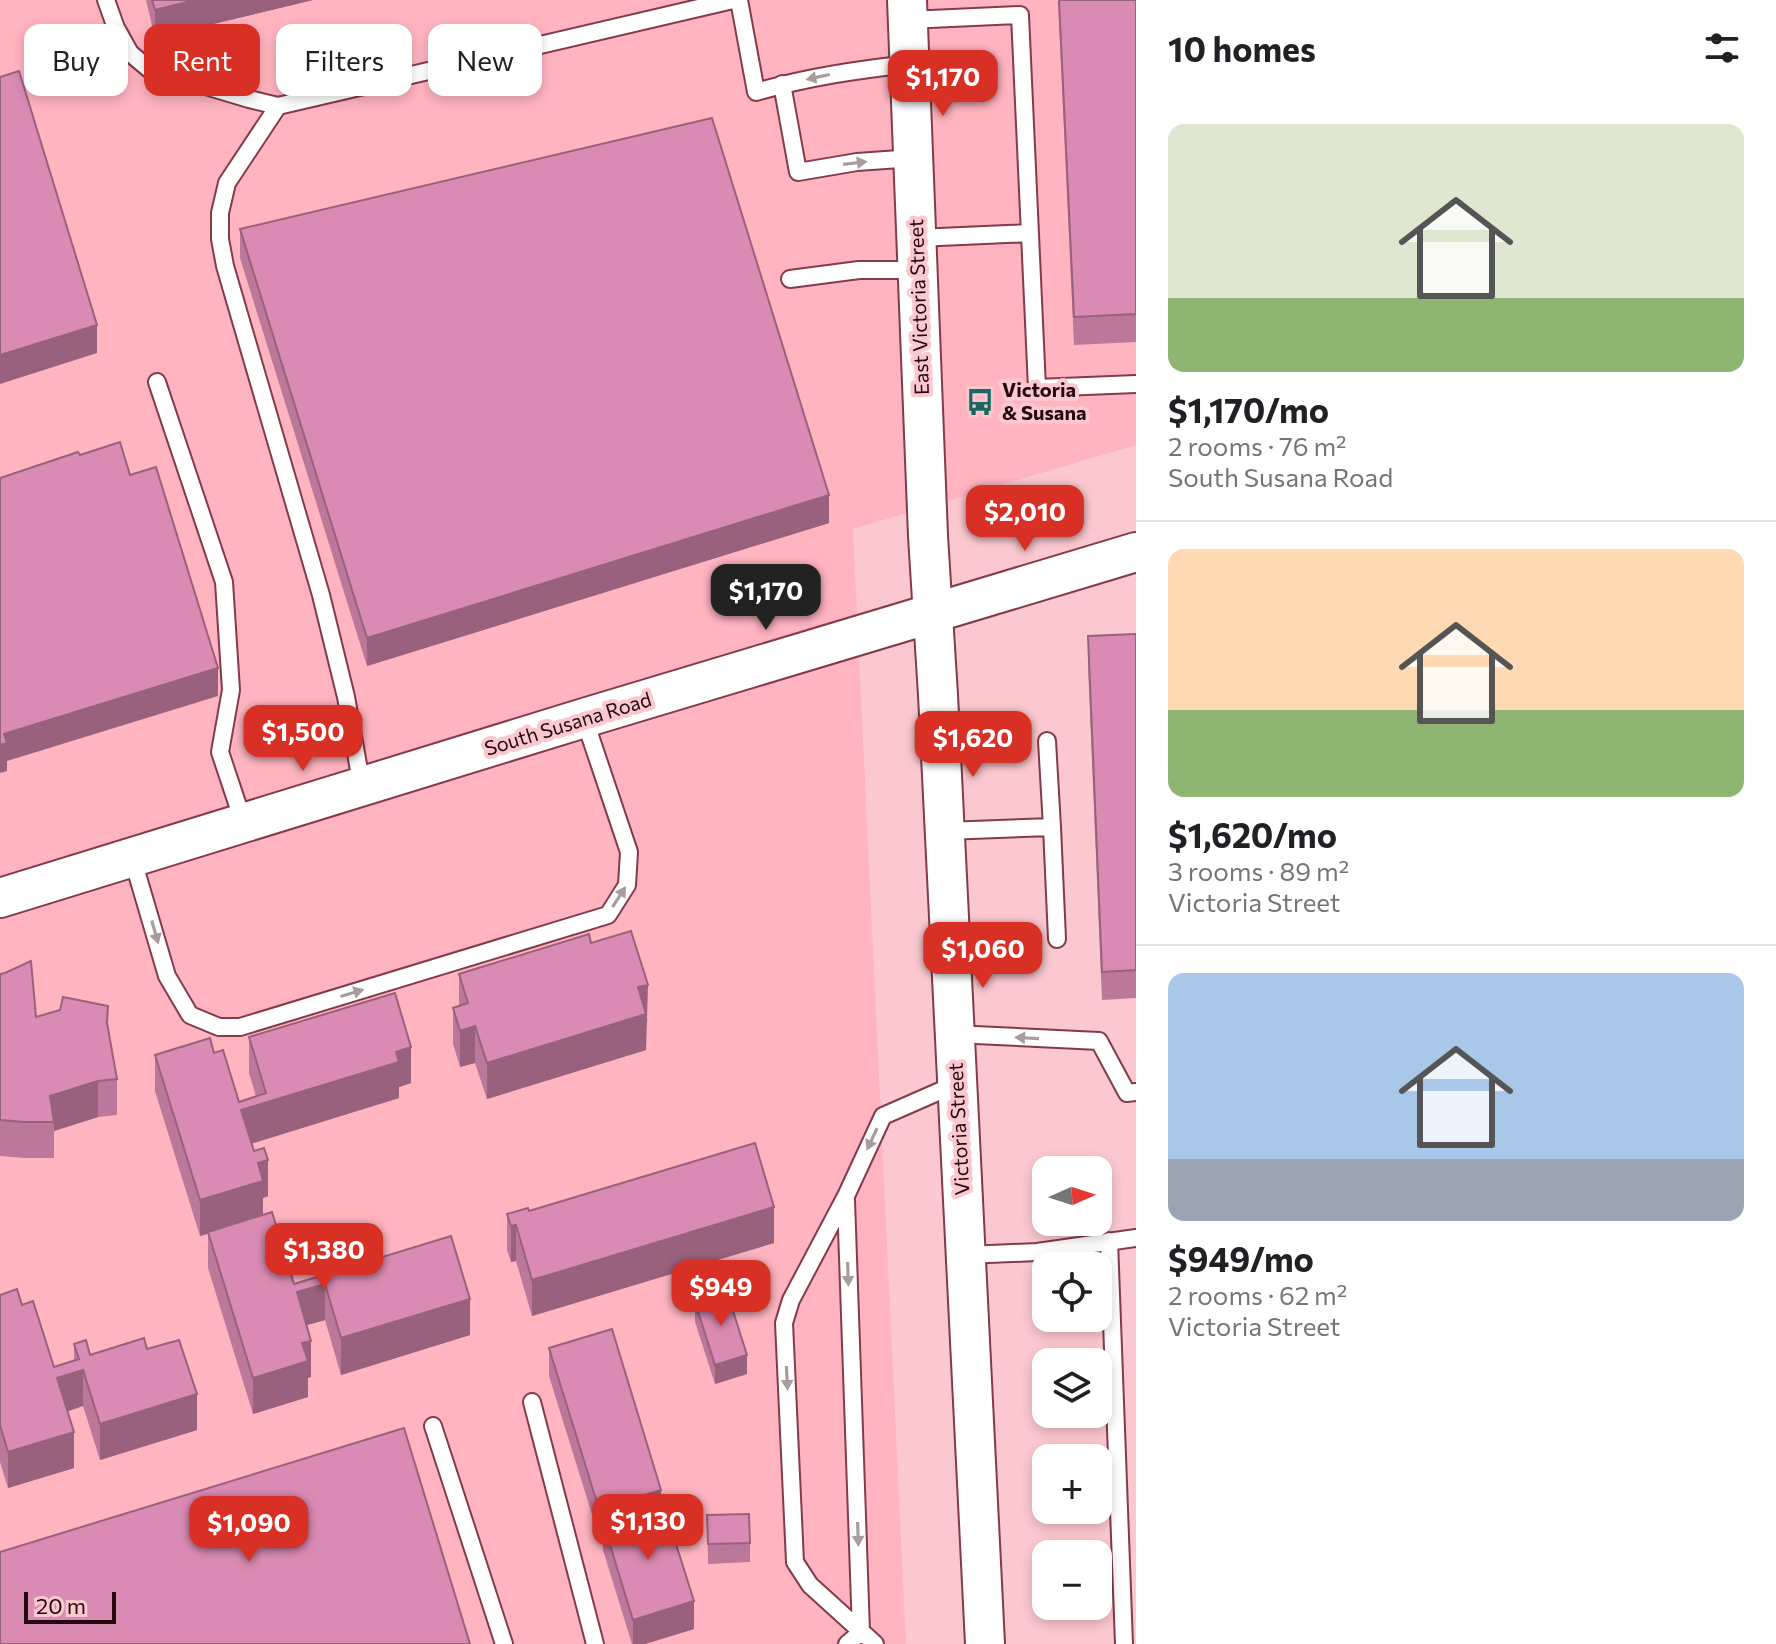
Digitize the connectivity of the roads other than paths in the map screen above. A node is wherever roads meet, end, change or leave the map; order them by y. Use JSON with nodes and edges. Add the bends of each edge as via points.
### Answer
{"nodes":[{"id":1,"x":106,"y":0,"type":"edge"},
{"id":2,"x":733,"y":0,"type":"edge"},
{"id":3,"x":739,"y":0,"type":"edge"},
{"id":4,"x":908,"y":10,"type":"edge"},
{"id":5,"x":910,"y":64,"type":"junction"},
{"id":6,"x":782,"y":84,"type":"junction"},
{"id":7,"x":278,"y":106,"type":"junction"},
{"id":8,"x":914,"y":158,"type":"junction"},
{"id":9,"x":1030,"y":233,"type":"junction"},
{"id":10,"x":917,"y":254,"type":"junction"},
{"id":11,"x":790,"y":279,"type":"dead end"},
{"id":12,"x":157,"y":382,"type":"dead end"},
{"id":13,"x":1136,"y":384,"type":"edge"},
{"id":14,"x":1136,"y":552,"type":"edge"},
{"id":15,"x":932,"y":613,"type":"junction"},
{"id":16,"x":584,"y":718,"type":"junction"},
{"id":17,"x":1047,"y":741,"type":"dead end"},
{"id":18,"x":362,"y":787,"type":"junction"},
{"id":19,"x":244,"y":824,"type":"junction"},
{"id":20,"x":1052,"y":827,"type":"junction"},
{"id":21,"x":945,"y":831,"type":"junction"},
{"id":22,"x":132,"y":857,"type":"junction"},
{"id":23,"x":0,"y":898,"type":"edge"},
{"id":24,"x":1057,"y":939,"type":"dead end"},
{"id":25,"x":954,"y":1034,"type":"junction"},
{"id":26,"x":957,"y":1084,"type":"junction"},
{"id":27,"x":1136,"y":1092,"type":"edge"},
{"id":28,"x":846,"y":1196,"type":"junction"},
{"id":29,"x":1136,"y":1238,"type":"edge"},
{"id":30,"x":1109,"y":1241,"type":"junction"},
{"id":31,"x":966,"y":1255,"type":"junction"},
{"id":32,"x":532,"y":1402,"type":"dead end"},
{"id":33,"x":433,"y":1426,"type":"dead end"},
{"id":34,"x":861,"y":1632,"type":"junction"},
{"id":35,"x":504,"y":1644,"type":"edge"},
{"id":36,"x":595,"y":1644,"type":"edge"},
{"id":37,"x":847,"y":1644,"type":"edge"},
{"id":38,"x":875,"y":1644,"type":"edge"},
{"id":39,"x":985,"y":1644,"type":"edge"},
{"id":40,"x":1124,"y":1644,"type":"edge"}],
"edges":[{"from":1,"to":7,"type":"lane","via":[[130,53],[149,69]]},
{"from":2,"to":7,"type":"lane"},
{"from":3,"to":6,"type":"lane","via":[[756,92]]},
{"from":4,"to":5,"type":"street","name":"East Victoria Street"},
{"from":4,"to":9,"type":"lane","via":[[1020,15]]},
{"from":5,"to":6,"type":"lane","one_way":true},
{"from":5,"to":8,"type":"street","name":"East Victoria Street"},
{"from":6,"to":8,"type":"lane","one_way":true,"via":[[798,172]]},
{"from":7,"to":18,"type":"lane","via":[[227,183],[220,239],[321,595]]},
{"from":8,"to":10,"type":"street","name":"East Victoria Street"},
{"from":9,"to":10,"type":"lane"},
{"from":9,"to":13,"type":"lane","via":[[1037,388]]},
{"from":10,"to":11,"type":"lane","via":[[859,270]]},
{"from":10,"to":15,"type":"street","name":"East Victoria Street"},
{"from":12,"to":19,"type":"lane","via":[[224,582],[231,690],[220,752]]},
{"from":14,"to":15,"type":"street","name":"South Susana Road"},
{"from":15,"to":16,"type":"street","name":"South Susana Road"},
{"from":15,"to":21,"type":"street","name":"Victoria Street"},
{"from":16,"to":18,"type":"street","name":"South Susana Road"},
{"from":22,"to":16,"type":"lane","one_way":true,"via":[[167,976],[190,1015],[219,1027],[240,1027],[608,915],[627,885],[629,852]]},
{"from":17,"to":20,"type":"lane"},
{"from":18,"to":19,"type":"street","name":"South Susana Road"},
{"from":19,"to":22,"type":"street","name":"South Susana Road"},
{"from":20,"to":21,"type":"lane"},
{"from":20,"to":24,"type":"lane"},
{"from":21,"to":25,"type":"street","name":"Victoria Street"},
{"from":22,"to":23,"type":"street","name":"South Susana Road"},
{"from":25,"to":26,"type":"street","name":"Victoria Street"},
{"from":27,"to":25,"type":"lane","one_way":true,"via":[[1127,1093],[1099,1041]]},
{"from":26,"to":28,"type":"lane","one_way":true,"via":[[883,1116]]},
{"from":26,"to":31,"type":"street","name":"Victoria Street"},
{"from":28,"to":34,"type":"lane","one_way":true},
{"from":28,"to":34,"type":"lane","one_way":true,"via":[[784,1323],[795,1562],[810,1585]]},
{"from":29,"to":30,"type":"lane"},
{"from":30,"to":31,"type":"lane"},
{"from":30,"to":40,"type":"lane"},
{"from":31,"to":39,"type":"street","name":"Victoria Street"},
{"from":32,"to":36,"type":"lane"},
{"from":33,"to":35,"type":"lane"},
{"from":34,"to":37,"type":"lane"},
{"from":34,"to":38,"type":"lane"}]}
